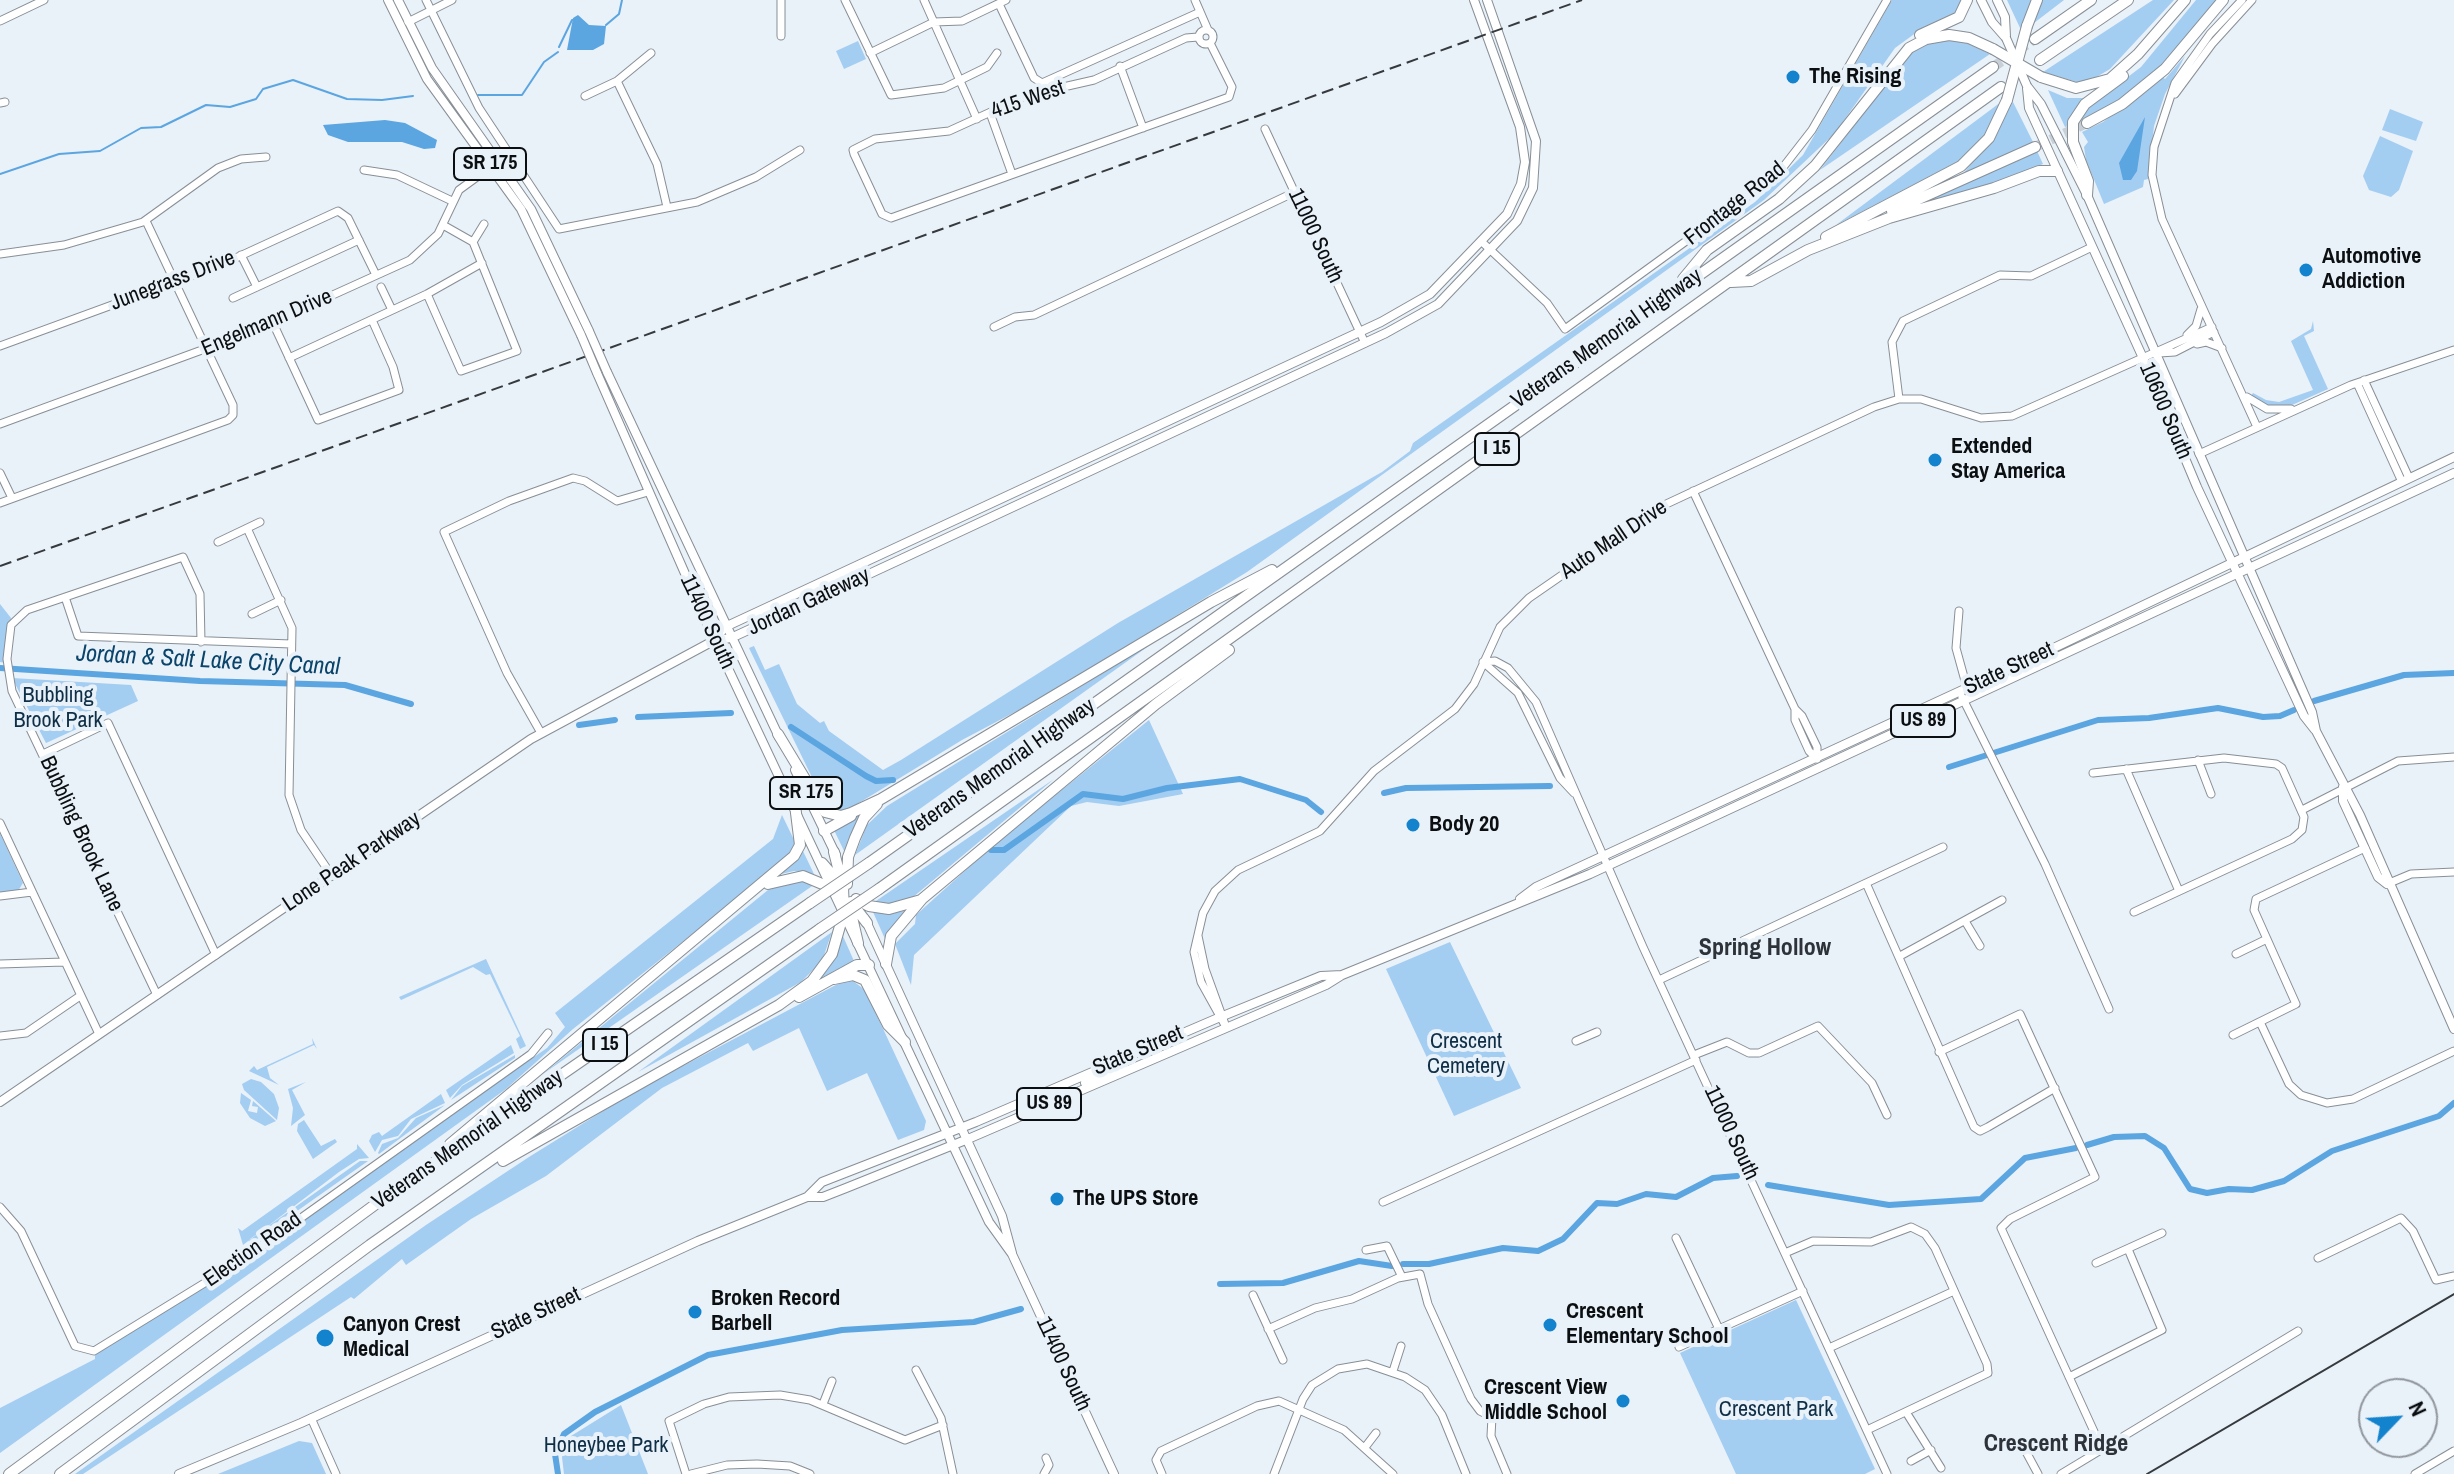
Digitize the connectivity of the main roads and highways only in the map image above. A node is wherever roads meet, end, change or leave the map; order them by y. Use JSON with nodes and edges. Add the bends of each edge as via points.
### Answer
{"nodes":[{"id":1,"x":388,"y":0,"type":"edge"},
{"id":2,"x":398,"y":0,"type":"edge"},
{"id":3,"x":1474,"y":0,"type":"edge"},
{"id":4,"x":1487,"y":0,"type":"edge"},
{"id":5,"x":1967,"y":0,"type":"edge"},
{"id":6,"x":1981,"y":0,"type":"edge"},
{"id":7,"x":1997,"y":0,"type":"edge"},
{"id":8,"x":2037,"y":0,"type":"edge"},
{"id":9,"x":2091,"y":0,"type":"edge"},
{"id":10,"x":2128,"y":0,"type":"edge"},
{"id":11,"x":2185,"y":0,"type":"edge"},
{"id":12,"x":2223,"y":0,"type":"edge"},
{"id":13,"x":2006,"y":38,"type":"junction"},
{"id":14,"x":2035,"y":39,"type":"tunnel mouth"},
{"id":15,"x":2138,"y":54,"type":"junction"},
{"id":16,"x":2040,"y":60,"type":"dead end"},
{"id":17,"x":2016,"y":63,"type":"junction"},
{"id":18,"x":1993,"y":67,"type":"tunnel mouth"},
{"id":19,"x":1884,"y":76,"type":"junction"},
{"id":20,"x":2027,"y":86,"type":"junction"},
{"id":21,"x":2001,"y":87,"type":"dead end"},
{"id":22,"x":2087,"y":123,"type":"tunnel mouth"},
{"id":23,"x":2035,"y":147,"type":"tunnel mouth"},
{"id":24,"x":492,"y":166,"type":"junction"},
{"id":25,"x":2057,"y":171,"type":"junction"},
{"id":26,"x":2087,"y":195,"type":"junction"},
{"id":27,"x":531,"y":209,"type":"junction"},
{"id":28,"x":1858,"y":229,"type":"junction"},
{"id":29,"x":1808,"y":250,"type":"junction"},
{"id":30,"x":1729,"y":282,"type":"junction"},
{"id":31,"x":1674,"y":290,"type":"junction"},
{"id":32,"x":585,"y":333,"type":"junction"},
{"id":33,"x":602,"y":372,"type":"junction"},
{"id":34,"x":2454,"y":457,"type":"edge"},
{"id":35,"x":2454,"y":473,"type":"edge"},
{"id":36,"x":1024,"y":487,"type":"junction"},
{"id":37,"x":1030,"y":499,"type":"junction"},
{"id":38,"x":1306,"y":552,"type":"junction"},
{"id":39,"x":2243,"y":557,"type":"junction"},
{"id":40,"x":2232,"y":563,"type":"junction"},
{"id":41,"x":2248,"y":569,"type":"junction"},
{"id":42,"x":2237,"y":575,"type":"junction"},
{"id":43,"x":1265,"y":616,"type":"junction"},
{"id":44,"x":725,"y":627,"type":"junction"},
{"id":45,"x":2086,"y":633,"type":"junction"},
{"id":46,"x":731,"y":638,"type":"junction"},
{"id":47,"x":715,"y":640,"type":"junction"},
{"id":48,"x":2281,"y":668,"type":"junction"},
{"id":49,"x":2004,"y":683,"type":"junction"},
{"id":50,"x":1966,"y":693,"type":"junction"},
{"id":51,"x":2307,"y":701,"type":"junction"},
{"id":52,"x":2316,"y":731,"type":"junction"},
{"id":53,"x":778,"y":734,"type":"junction"},
{"id":54,"x":2343,"y":787,"type":"junction"},
{"id":55,"x":881,"y":799,"type":"junction"},
{"id":56,"x":795,"y":805,"type":"junction"},
{"id":57,"x":863,"y":808,"type":"junction"},
{"id":58,"x":824,"y":831,"type":"junction"},
{"id":59,"x":834,"y":852,"type":"joint"},
{"id":60,"x":1606,"y":861,"type":"junction"},
{"id":61,"x":822,"y":863,"type":"joint"},
{"id":62,"x":2387,"y":884,"type":"junction"},
{"id":63,"x":759,"y":888,"type":"junction"},
{"id":64,"x":845,"y":891,"type":"junction"},
{"id":65,"x":922,"y":899,"type":"junction"},
{"id":66,"x":844,"y":912,"type":"junction"},
{"id":67,"x":867,"y":923,"type":"joint"},
{"id":68,"x":858,"y":943,"type":"junction"},
{"id":69,"x":886,"y":964,"type":"junction"},
{"id":70,"x":869,"y":965,"type":"junction"},
{"id":71,"x":1342,"y":975,"type":"junction"},
{"id":72,"x":834,"y":979,"type":"junction"},
{"id":73,"x":779,"y":1005,"type":"junction"},
{"id":74,"x":2454,"y":1029,"type":"edge"},
{"id":75,"x":905,"y":1042,"type":"junction"},
{"id":76,"x":1125,"y":1057,"type":"junction"},
{"id":77,"x":1062,"y":1098,"type":"junction"},
{"id":78,"x":0,"y":1102,"type":"edge"},
{"id":79,"x":962,"y":1127,"type":"junction"},
{"id":80,"x":948,"y":1133,"type":"junction"},
{"id":81,"x":968,"y":1139,"type":"junction"},
{"id":82,"x":953,"y":1145,"type":"junction"},
{"id":83,"x":399,"y":1187,"type":"junction"},
{"id":84,"x":453,"y":1189,"type":"junction"},
{"id":85,"x":807,"y":1197,"type":"junction"},
{"id":86,"x":1012,"y":1254,"type":"junction"},
{"id":87,"x":9,"y":1474,"type":"edge"},
{"id":88,"x":60,"y":1474,"type":"edge"},
{"id":89,"x":179,"y":1474,"type":"edge"},
{"id":90,"x":1114,"y":1474,"type":"edge"}],
"edges":[{"from":1,"to":24,"type":"main road","name":"11400 South","number":"SR 175","via":[[427,79]]},
{"from":2,"to":27,"type":"main road","name":"11400 South","number":"SR 175","via":[[432,68]]},
{"from":3,"to":36,"type":"main road","name":"Jordan Gateway","via":[[1520,127],[1525,162],[1515,201],[1482,242],[1430,294],[1359,332]]},
{"from":4,"to":37,"type":"main road","name":"Jordan Gateway","via":[[1531,119],[1538,163],[1526,206],[1491,250],[1438,304]]},
{"from":5,"to":19,"type":"highway","via":[[1957,18],[1900,49]]},
{"from":6,"to":13,"type":"main road","name":"10600 South"},
{"from":7,"to":13,"type":"main road","name":"10600 South"},
{"from":8,"to":17,"type":"highway","bridge":true},
{"from":9,"to":14,"type":"highway"},
{"from":10,"to":16,"type":"highway"},
{"from":11,"to":15,"type":"highway"},
{"from":12,"to":22,"type":"highway","via":[[2165,69],[2122,104]]},
{"from":13,"to":17,"type":"main road","name":"10600 South","bridge":true},
{"from":15,"to":17,"type":"highway","bridge":true,"via":[[2114,76],[2093,85],[2064,86]]},
{"from":15,"to":26,"type":"highway","via":[[2124,75],[2085,104],[2073,122]]},
{"from":17,"to":19,"type":"highway","bridge":true,"via":[[1964,37],[1935,36],[1905,51]]},
{"from":17,"to":20,"type":"main road","name":"10600 South","bridge":true},
{"from":17,"to":29,"type":"highway","bridge":true,"via":[[2007,100],[1989,138],[1961,166],[1852,221]]},
{"from":18,"to":31,"type":"highway","name":"Veterans Memorial Highway","number":"I 15"},
{"from":19,"to":31,"type":"highway","via":[[1815,166],[1707,250]]},
{"from":20,"to":25,"type":"main road","name":"10600 South","via":[[2029,108]]},
{"from":20,"to":26,"type":"main road","name":"10600 South"},
{"from":21,"to":30,"type":"highway","name":"Veterans Memorial Highway","number":"I 15"},
{"from":23,"to":28,"type":"highway"},
{"from":24,"to":27,"type":"main road","via":[[499,167]]},
{"from":24,"to":32,"type":"main road","name":"11400 South","number":"SR 175"},
{"from":25,"to":28,"type":"highway","via":[[2037,172]]},
{"from":25,"to":40,"type":"main road","name":"10600 South"},
{"from":26,"to":39,"type":"main road","name":"10600 South"},
{"from":27,"to":32,"type":"main road","name":"11400 South","number":"SR 175"},
{"from":28,"to":29,"type":"highway"},
{"from":29,"to":30,"type":"highway","via":[[1751,281]]},
{"from":30,"to":43,"type":"highway","name":"Veterans Memorial Highway","number":"I 15"},
{"from":31,"to":38,"type":"highway","name":"Veterans Memorial Highway","number":"I 15"},
{"from":32,"to":33,"type":"main road","name":"11400 South","number":"SR 175","bridge":true},
{"from":33,"to":44,"type":"main road","name":"11400 South","number":"SR 175"},
{"from":33,"to":47,"type":"main road","name":"11400 South","number":"SR 175","via":[[648,492]]},
{"from":34,"to":39,"type":"main road","name":"State Street","number":"US 89"},
{"from":35,"to":41,"type":"main road","name":"State Street","number":"US 89"},
{"from":36,"to":37,"type":"main road"},
{"from":36,"to":44,"type":"main road","name":"Jordan Gateway"},
{"from":37,"to":46,"type":"main road","name":"Jordan Gateway"},
{"from":38,"to":55,"type":"highway","via":[[1211,602]]},
{"from":38,"to":83,"type":"highway","name":"Veterans Memorial Highway","number":"I 15","bridge":true,"via":[[869,863]]},
{"from":39,"to":40,"type":"main road","name":"State Street","number":"US 89"},
{"from":39,"to":41,"type":"main road","name":"10600 South"},
{"from":40,"to":42,"type":"main road","name":"10600 South"},
{"from":40,"to":45,"type":"main road","name":"State Street","number":"US 89"},
{"from":41,"to":42,"type":"main road","name":"State Street","number":"US 89"},
{"from":41,"to":51,"type":"main road","name":"10600 South"},
{"from":42,"to":48,"type":"main road","name":"10600 South"},
{"from":42,"to":49,"type":"main road","name":"State Street","number":"US 89"},
{"from":43,"to":65,"type":"highway","via":[[1257,630],[1156,704]]},
{"from":43,"to":84,"type":"highway","name":"Veterans Memorial Highway","number":"I 15","bridge":true},
{"from":44,"to":46,"type":"main road","name":"11400 South","number":"SR 175"},
{"from":44,"to":47,"type":"main road","name":"Jordan Gateway"},
{"from":45,"to":49,"type":"main road","via":[[2008,674]]},
{"from":45,"to":50,"type":"main road","name":"State Street","number":"US 89"},
{"from":46,"to":47,"type":"main road","name":"Jordan Gateway"},
{"from":46,"to":53,"type":"main road","name":"11400 South","number":"SR 175"},
{"from":47,"to":56,"type":"main road","name":"11400 South","number":"SR 175"},
{"from":47,"to":78,"type":"main road","name":"Lone Peak Parkway","via":[[541,733]]},
{"from":48,"to":51,"type":"main road"},
{"from":48,"to":52,"type":"main road","name":"10600 South"},
{"from":49,"to":50,"type":"main road","name":"State Street","number":"US 89"},
{"from":50,"to":60,"type":"main road","name":"State Street","number":"US 89"},
{"from":50,"to":60,"type":"main road","name":"State Street","number":"US 89","via":[[1893,735]]},
{"from":51,"to":52,"type":"main road","name":"10600 South"},
{"from":52,"to":54,"type":"main road","name":"10600 South"},
{"from":53,"to":57,"type":"highway","via":[[825,812],[841,816]]},
{"from":53,"to":58,"type":"main road","name":"11400 South","number":"SR 175"},
{"from":54,"to":62,"type":"main road","name":"10600 South"},
{"from":54,"to":62,"type":"main road","name":"10600 South","via":[[2343,801],[2378,877]]},
{"from":55,"to":57,"type":"highway"},
{"from":55,"to":64,"type":"highway","via":[[855,838]]},
{"from":56,"to":61,"type":"main road","name":"11400 South","number":"SR 175"},
{"from":56,"to":63,"type":"highway","via":[[798,850]]},
{"from":57,"to":58,"type":"highway"},
{"from":58,"to":59,"type":"main road","name":"11400 South","number":"SR 175"},
{"from":59,"to":64,"type":"highway"},
{"from":60,"to":71,"type":"main road","name":"State Street","number":"US 89","via":[[1540,896]]},
{"from":61,"to":64,"type":"highway"},
{"from":62,"to":74,"type":"main road","name":"10600 South"},
{"from":63,"to":64,"type":"highway","via":[[796,876]]},
{"from":63,"to":83,"type":"highway"},
{"from":64,"to":65,"type":"highway","via":[[869,906],[889,909]]},
{"from":64,"to":66,"type":"highway"},
{"from":64,"to":67,"type":"highway"},
{"from":64,"to":68,"type":"highway"},
{"from":65,"to":69,"type":"highway","via":[[891,936]]},
{"from":66,"to":68,"type":"main road","name":"11400 South"},
{"from":66,"to":73,"type":"highway","via":[[824,968]]},
{"from":67,"to":69,"type":"main road","name":"11400 South"},
{"from":68,"to":70,"type":"main road","name":"11400 South"},
{"from":69,"to":79,"type":"main road","name":"11400 South"},
{"from":70,"to":72,"type":"highway","via":[[857,965]]},
{"from":70,"to":75,"type":"main road","name":"11400 South"},
{"from":71,"to":76,"type":"main road","name":"State Street","number":"US 89","via":[[1321,976]]},
{"from":71,"to":77,"type":"main road","name":"State Street","number":"US 89"},
{"from":72,"to":73,"type":"highway"},
{"from":72,"to":75,"type":"highway","via":[[853,975],[865,980],[890,1029]]},
{"from":73,"to":84,"type":"highway"},
{"from":75,"to":80,"type":"main road","name":"11400 South"},
{"from":76,"to":77,"type":"main road","via":[[1123,1064]]},
{"from":76,"to":79,"type":"main road","name":"State Street","number":"US 89"},
{"from":77,"to":81,"type":"main road","name":"State Street","number":"US 89"},
{"from":79,"to":80,"type":"main road","name":"State Street","number":"US 89"},
{"from":79,"to":81,"type":"main road","name":"11400 South"},
{"from":80,"to":82,"type":"main road","name":"11400 South"},
{"from":80,"to":85,"type":"main road","name":"State Street","number":"US 89","via":[[822,1182]]},
{"from":81,"to":82,"type":"main road","name":"State Street","number":"US 89"},
{"from":81,"to":86,"type":"main road","name":"11400 South","via":[[1005,1222]]},
{"from":82,"to":85,"type":"main road","name":"State Street","number":"US 89","via":[[823,1197]]},
{"from":82,"to":86,"type":"main road","name":"11400 South","via":[[989,1222]]},
{"from":83,"to":87,"type":"highway","name":"Veterans Memorial Highway","number":"I 15"},
{"from":84,"to":88,"type":"highway","name":"Veterans Memorial Highway","number":"I 15"},
{"from":85,"to":89,"type":"main road","name":"State Street","number":"US 89"},
{"from":86,"to":90,"type":"main road","name":"11400 South"}]}
